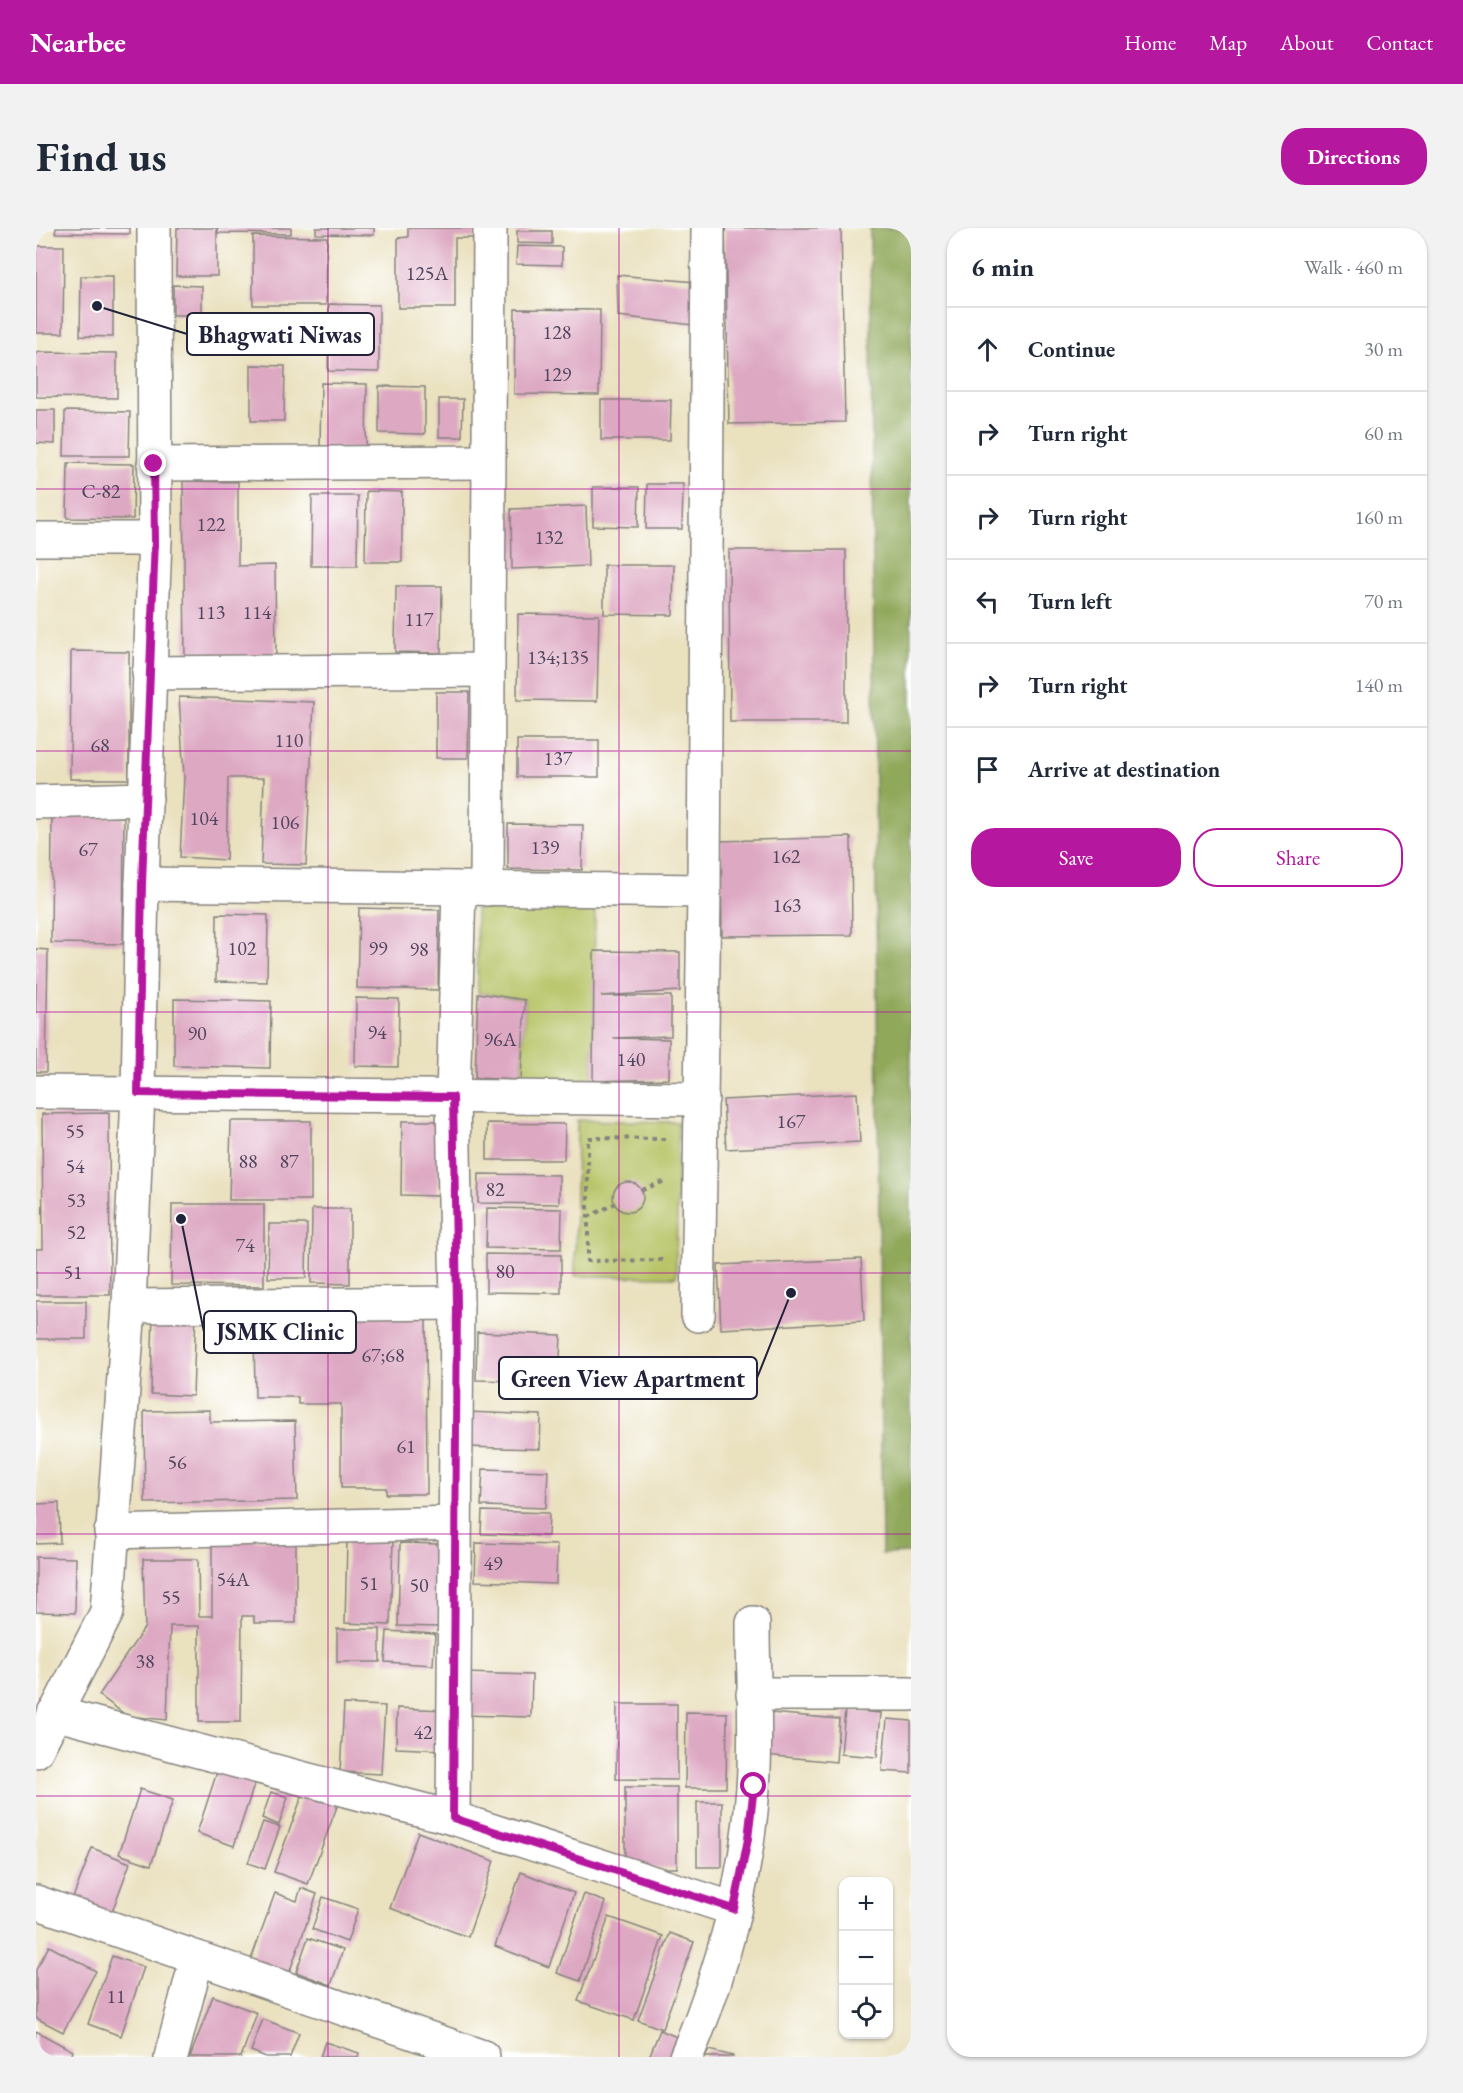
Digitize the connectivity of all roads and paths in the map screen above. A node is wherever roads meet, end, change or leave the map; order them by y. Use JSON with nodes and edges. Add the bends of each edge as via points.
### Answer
{"nodes":[{"id":1,"x":154,"y":228,"type":"edge"},
{"id":2,"x":490,"y":228,"type":"edge"},
{"id":3,"x":708,"y":228,"type":"edge"},
{"id":4,"x":488,"y":462,"type":"junction"},
{"id":5,"x":154,"y":464,"type":"junction"},
{"id":6,"x":36,"y":539,"type":"edge"},
{"id":7,"x":155,"y":539,"type":"junction"},
{"id":8,"x":486,"y":670,"type":"junction"},
{"id":9,"x":149,"y":673,"type":"junction"},
{"id":10,"x":146,"y":799,"type":"junction"},
{"id":11,"x":36,"y":802,"type":"edge"},
{"id":12,"x":142,"y":884,"type":"junction"},
{"id":13,"x":473,"y":889,"type":"junction"},
{"id":14,"x":704,"y":891,"type":"junction"},
{"id":15,"x":36,"y":1092,"type":"edge"},
{"id":16,"x":138,"y":1093,"type":"junction"},
{"id":17,"x":453,"y":1097,"type":"junction"},
{"id":18,"x":702,"y":1099,"type":"junction"},
{"id":19,"x":664,"y":1130,"type":"dead end"},
{"id":20,"x":666,"y":1139,"type":"junction"},
{"id":21,"x":666,"y":1149,"type":"dead end"},
{"id":22,"x":666,"y":1170,"type":"dead end"},
{"id":23,"x":666,"y":1181,"type":"junction"},
{"id":24,"x":642,"y":1190,"type":"dead end"},
{"id":25,"x":666,"y":1192,"type":"dead end"},
{"id":26,"x":615,"y":1204,"type":"dead end"},
{"id":27,"x":588,"y":1217,"type":"junction"},
{"id":28,"x":666,"y":1250,"type":"dead end"},
{"id":29,"x":457,"y":1303,"type":"junction"},
{"id":30,"x":129,"y":1306,"type":"junction"},
{"id":31,"x":698,"y":1315,"type":"dead end"},
{"id":32,"x":455,"y":1522,"type":"junction"},
{"id":33,"x":111,"y":1532,"type":"junction"},
{"id":34,"x":753,"y":1623,"type":"dead end"},
{"id":35,"x":753,"y":1694,"type":"junction"},
{"id":36,"x":911,"y":1694,"type":"edge"},
{"id":37,"x":54,"y":1713,"type":"junction"},
{"id":38,"x":36,"y":1751,"type":"edge"},
{"id":39,"x":453,"y":1818,"type":"junction"},
{"id":40,"x":36,"y":1902,"type":"edge"},
{"id":41,"x":734,"y":1909,"type":"junction"},
{"id":42,"x":197,"y":1958,"type":"junction"},
{"id":43,"x":171,"y":2057,"type":"edge"},
{"id":44,"x":483,"y":2057,"type":"edge"},
{"id":45,"x":686,"y":2057,"type":"edge"}],
"edges":[{"from":1,"to":5,"type":"street"},
{"from":2,"to":4,"type":"street"},
{"from":3,"to":14,"type":"street"},
{"from":4,"to":5,"type":"street"},
{"from":4,"to":8,"type":"street"},
{"from":5,"to":7,"type":"street"},
{"from":6,"to":7,"type":"street"},
{"from":7,"to":9,"type":"street"},
{"from":8,"to":9,"type":"street"},
{"from":8,"to":13,"type":"street"},
{"from":9,"to":10,"type":"street"},
{"from":10,"to":11,"type":"street"},
{"from":10,"to":12,"type":"street"},
{"from":12,"to":13,"type":"street"},
{"from":12,"to":16,"type":"street"},
{"from":13,"to":14,"type":"street"},
{"from":13,"to":17,"type":"street"},
{"from":14,"to":18,"type":"street"},
{"from":15,"to":16,"type":"street"},
{"from":16,"to":17,"type":"street"},
{"from":16,"to":30,"type":"street"},
{"from":17,"to":18,"type":"street"},
{"from":17,"to":29,"type":"street"},
{"from":18,"to":31,"type":"street"},
{"from":19,"to":20,"type":"path"},
{"from":20,"to":21,"type":"path"},
{"from":20,"to":27,"type":"path","via":[[588,1138]]},
{"from":22,"to":23,"type":"path"},
{"from":23,"to":24,"type":"path"},
{"from":23,"to":25,"type":"path"},
{"from":26,"to":27,"type":"path"},
{"from":27,"to":28,"type":"path","via":[[588,1261],[666,1261]]},
{"from":29,"to":30,"type":"street"},
{"from":29,"to":32,"type":"street"},
{"from":30,"to":33,"type":"street"},
{"from":32,"to":33,"type":"street"},
{"from":32,"to":39,"type":"street"},
{"from":33,"to":37,"type":"street","via":[[107,1612]]},
{"from":34,"to":35,"type":"street"},
{"from":35,"to":36,"type":"street"},
{"from":35,"to":41,"type":"street","via":[[754,1786]]},
{"from":37,"to":38,"type":"street"},
{"from":37,"to":39,"type":"street"},
{"from":39,"to":41,"type":"street"},
{"from":40,"to":42,"type":"street"},
{"from":41,"to":45,"type":"street"},
{"from":42,"to":43,"type":"street"},
{"from":42,"to":44,"type":"street"}]}
